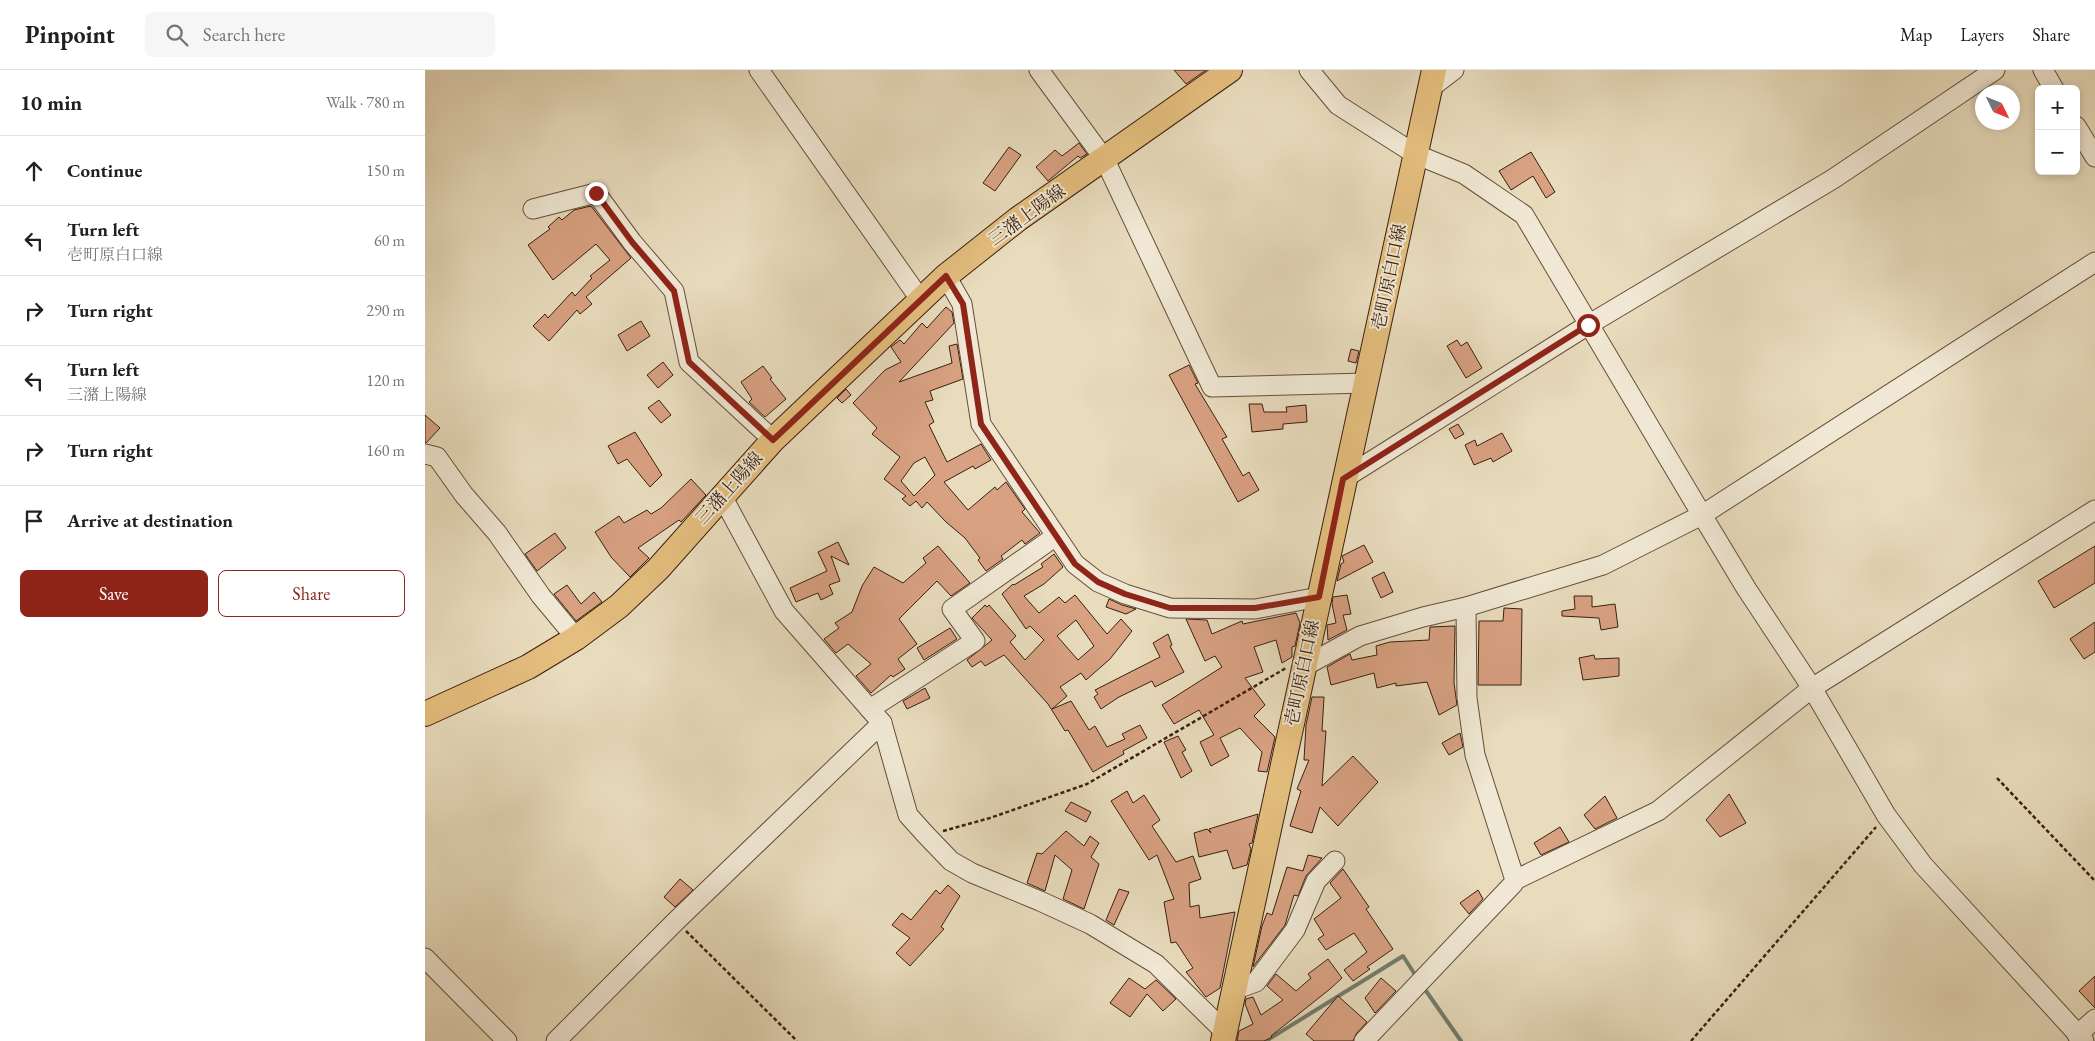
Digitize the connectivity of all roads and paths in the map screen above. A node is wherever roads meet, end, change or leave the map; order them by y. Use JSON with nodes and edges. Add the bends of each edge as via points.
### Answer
{"nodes":[{"id":1,"x":759,"y":70,"type":"edge"},
{"id":2,"x":1039,"y":70,"type":"edge"},
{"id":3,"x":1230,"y":70,"type":"edge"},
{"id":4,"x":1309,"y":70,"type":"edge"},
{"id":5,"x":1455,"y":70,"type":"edge"},
{"id":6,"x":1995,"y":70,"type":"edge"},
{"id":7,"x":2043,"y":70,"type":"edge"},
{"id":8,"x":1431,"y":79,"type":"edge"},
{"id":9,"x":2052,"y":85,"type":"edge"},
{"id":10,"x":2078,"y":130,"type":"edge"},
{"id":11,"x":1415,"y":154,"type":"junction"},
{"id":12,"x":2095,"y":157,"type":"edge"},
{"id":13,"x":1105,"y":160,"type":"junction"},
{"id":14,"x":533,"y":209,"type":"dead end"},
{"id":15,"x":2095,"y":262,"type":"edge"},
{"id":16,"x":946,"y":276,"type":"junction"},
{"id":17,"x":921,"y":299,"type":"junction"},
{"id":18,"x":1588,"y":325,"type":"junction"},
{"id":19,"x":1366,"y":384,"type":"junction"},
{"id":20,"x":773,"y":440,"type":"junction"},
{"id":21,"x":425,"y":454,"type":"edge"},
{"id":22,"x":1343,"y":479,"type":"junction"},
{"id":23,"x":722,"y":496,"type":"junction"},
{"id":24,"x":2095,"y":510,"type":"edge"},
{"id":25,"x":1702,"y":514,"type":"junction"},
{"id":26,"x":1056,"y":536,"type":"junction"},
{"id":27,"x":1319,"y":597,"type":"junction"},
{"id":28,"x":1466,"y":607,"type":"junction"},
{"id":29,"x":576,"y":638,"type":"junction"},
{"id":30,"x":1305,"y":661,"type":"junction"},
{"id":31,"x":1812,"y":688,"type":"junction"},
{"id":32,"x":425,"y":714,"type":"edge"},
{"id":33,"x":876,"y":716,"type":"junction"},
{"id":34,"x":1997,"y":778,"type":"dead end"},
{"id":35,"x":1886,"y":815,"type":"junction"},
{"id":36,"x":926,"y":835,"type":"junction"},
{"id":37,"x":1335,"y":860,"type":"dead end"},
{"id":38,"x":1515,"y":880,"type":"junction"},
{"id":39,"x":2095,"y":881,"type":"edge"},
{"id":40,"x":676,"y":921,"type":"junction"},
{"id":41,"x":425,"y":958,"type":"edge"},
{"id":42,"x":1234,"y":990,"type":"junction"},
{"id":43,"x":2095,"y":1019,"type":"edge"},
{"id":44,"x":1224,"y":1037,"type":"edge"},
{"id":45,"x":2080,"y":1038,"type":"edge"},
{"id":46,"x":507,"y":1041,"type":"edge"},
{"id":47,"x":556,"y":1041,"type":"edge"},
{"id":48,"x":797,"y":1041,"type":"edge"},
{"id":49,"x":1364,"y":1041,"type":"edge"},
{"id":50,"x":1691,"y":1041,"type":"edge"}],
"edges":[{"from":1,"to":17,"type":"street"},
{"from":2,"to":13,"type":"street"},
{"from":3,"to":13,"type":"main road","name":"三潴上陽線"},
{"from":4,"to":11,"type":"street","via":[[1338,105]]},
{"from":5,"to":8,"type":"street"},
{"from":6,"to":18,"type":"street","via":[[1833,179]]},
{"from":7,"to":9,"type":"street"},
{"from":8,"to":11,"type":"main road","name":"壱町原白口線"},
{"from":10,"to":12,"type":"street"},
{"from":11,"to":18,"type":"street","via":[[1464,174],[1524,215]]},
{"from":11,"to":19,"type":"main road","name":"壱町原白口線"},
{"from":13,"to":16,"type":"main road","name":"三潴上陽線","via":[[1018,219]]},
{"from":13,"to":19,"type":"street","via":[[1212,387]]},
{"from":14,"to":20,"type":"street","via":[[596,193],[674,291],[689,362]]},
{"from":15,"to":25,"type":"street"},
{"from":16,"to":17,"type":"main road","name":"三潴上陽線"},
{"from":16,"to":26,"type":"street","via":[[963,304],[981,424]]},
{"from":17,"to":20,"type":"main road","name":"三潴上陽線"},
{"from":18,"to":22,"type":"street"},
{"from":18,"to":25,"type":"street"},
{"from":19,"to":22,"type":"main road","name":"壱町原白口線"},
{"from":20,"to":23,"type":"main road","name":"三潴上陽線"},
{"from":21,"to":29,"type":"street","via":[[437,457],[463,495],[497,533],[541,596]]},
{"from":22,"to":27,"type":"main road","name":"壱町原白口線"},
{"from":23,"to":29,"type":"main road","name":"三潴上陽線","via":[[658,569],[619,606]]},
{"from":23,"to":33,"type":"street","via":[[784,611]]},
{"from":24,"to":31,"type":"street"},
{"from":25,"to":28,"type":"street","via":[[1603,565]]},
{"from":25,"to":31,"type":"street"},
{"from":26,"to":27,"type":"street","via":[[1075,564],[1098,582],[1151,604],[1170,608],[1255,608]]},
{"from":26,"to":33,"type":"street","via":[[953,608],[975,641]]},
{"from":27,"to":30,"type":"main road","name":"壱町原白口線"},
{"from":28,"to":30,"type":"street","via":[[1360,636]]},
{"from":28,"to":38,"type":"street","via":[[1467,698],[1475,755]]},
{"from":29,"to":32,"type":"main road","name":"三潴上陽線","via":[[528,667]]},
{"from":30,"to":36,"type":"path","via":[[1087,784],[990,818]]},
{"from":30,"to":42,"type":"main road","name":"壱町原白口線"},
{"from":31,"to":35,"type":"street"},
{"from":31,"to":38,"type":"street","via":[[1658,810]]},
{"from":33,"to":36,"type":"street","via":[[908,815]]},
{"from":33,"to":40,"type":"street"},
{"from":34,"to":39,"type":"path"},
{"from":35,"to":45,"type":"street","via":[[1923,865]]},
{"from":35,"to":50,"type":"path"},
{"from":36,"to":44,"type":"street","via":[[958,865],[1090,924],[1156,964]]},
{"from":37,"to":42,"type":"street","via":[[1316,881],[1295,930],[1256,982]]},
{"from":38,"to":49,"type":"street"},
{"from":40,"to":47,"type":"street"},
{"from":40,"to":48,"type":"path"},
{"from":41,"to":46,"type":"street"},
{"from":42,"to":44,"type":"main road","name":"壱町原白口線"},
{"from":43,"to":45,"type":"street"}]}
